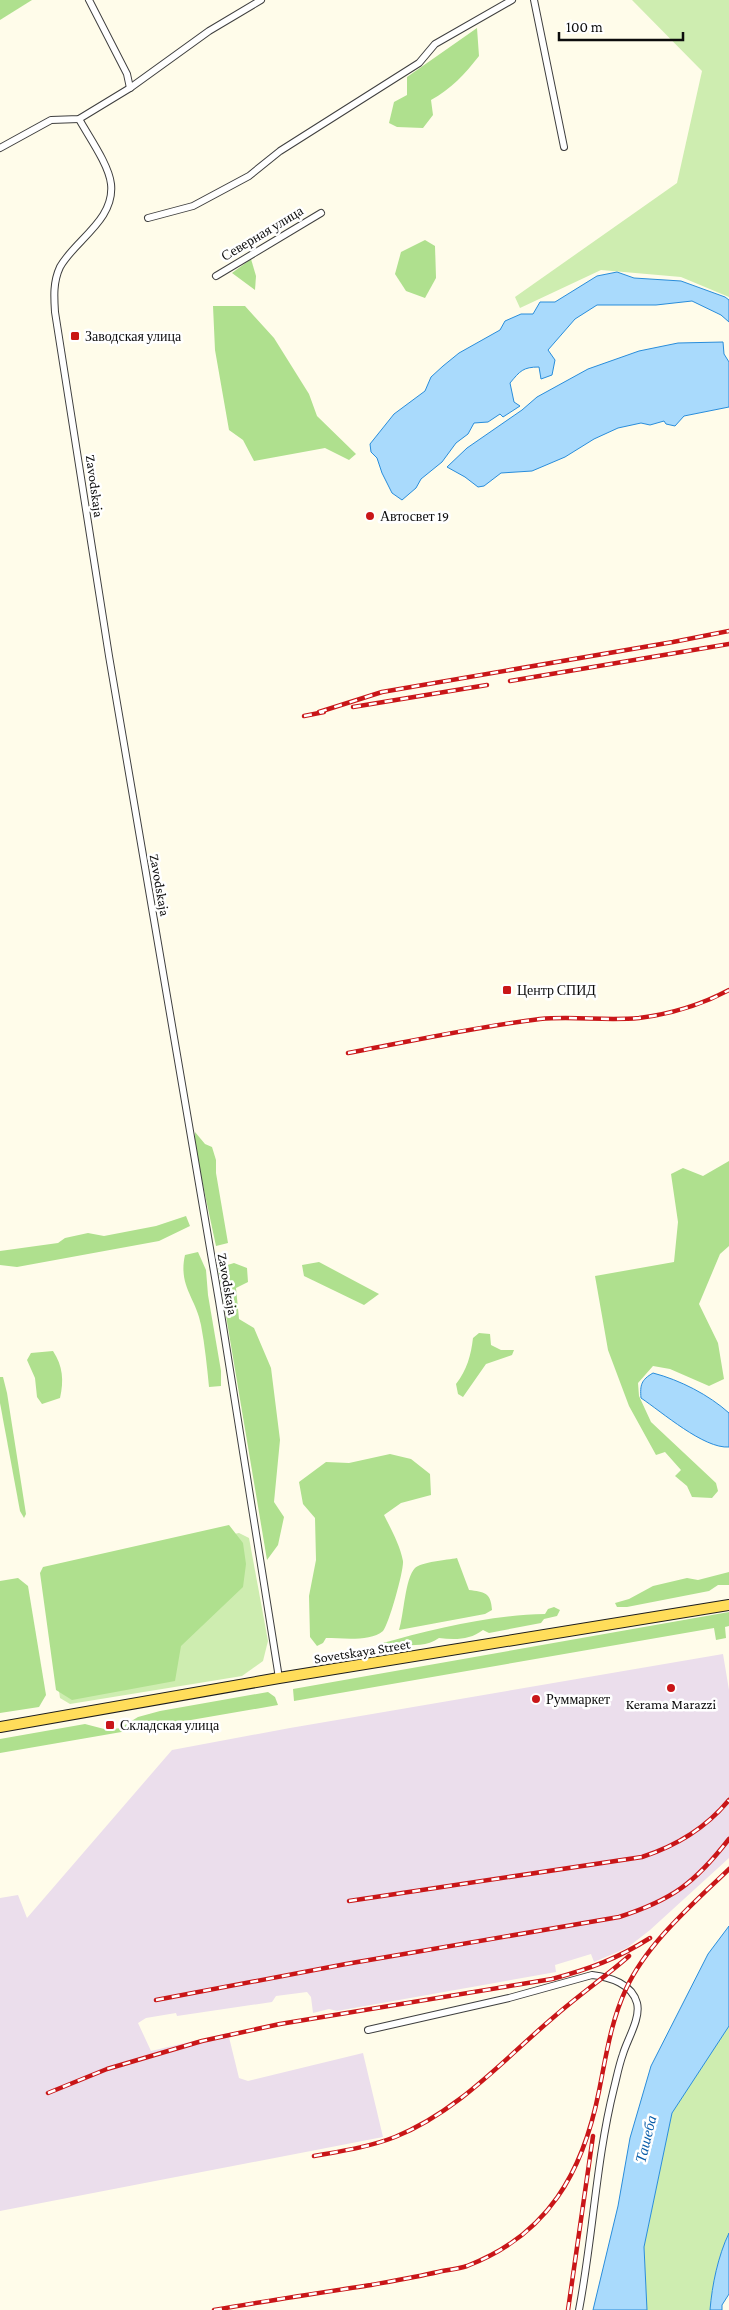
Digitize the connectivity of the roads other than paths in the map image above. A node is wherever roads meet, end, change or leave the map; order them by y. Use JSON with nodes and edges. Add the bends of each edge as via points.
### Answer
{"nodes":[{"id":1,"x":89,"y":0,"type":"edge"},
{"id":2,"x":261,"y":0,"type":"edge"},
{"id":3,"x":512,"y":0,"type":"edge"},
{"id":4,"x":534,"y":0,"type":"edge"},
{"id":5,"x":130,"y":88,"type":"junction"},
{"id":6,"x":79,"y":119,"type":"junction"},
{"id":7,"x":564,"y":147,"type":"dead end"},
{"id":8,"x":0,"y":148,"type":"edge"},
{"id":9,"x":321,"y":213,"type":"dead end"},
{"id":10,"x":148,"y":218,"type":"dead end"},
{"id":11,"x":216,"y":276,"type":"dead end"},
{"id":12,"x":729,"y":1605,"type":"edge"},
{"id":13,"x":279,"y":1678,"type":"junction"},
{"id":14,"x":0,"y":1727,"type":"edge"},
{"id":15,"x":368,"y":2030,"type":"dead end"},
{"id":16,"x":579,"y":2310,"type":"edge"}],
"edges":[{"from":1,"to":5,"type":"street","via":[[127,74]]},
{"from":2,"to":5,"type":"street"},
{"from":3,"to":10,"type":"street","via":[[435,44],[419,62],[280,151],[249,176],[193,206]]},
{"from":4,"to":7,"type":"street"},
{"from":5,"to":6,"type":"street"},
{"from":6,"to":8,"type":"street","via":[[51,120]]},
{"from":6,"to":13,"type":"street","name":"Zavodskaja","via":[[107,170],[111,195],[106,211],[61,266],[55,286],[55,312],[111,670],[219,1300]]},
{"from":9,"to":11,"type":"street","name":"Северная улица"},
{"from":12,"to":13,"type":"main road","name":"Sovetskaya Street"},
{"from":13,"to":14,"type":"main road","name":"Sovetskaya Street"},
{"from":15,"to":16,"type":"street","via":[[509,1998],[592,1975],[605,1976],[634,1994],[638,2006],[636,2018],[622,2055],[612,2097]]}]}
